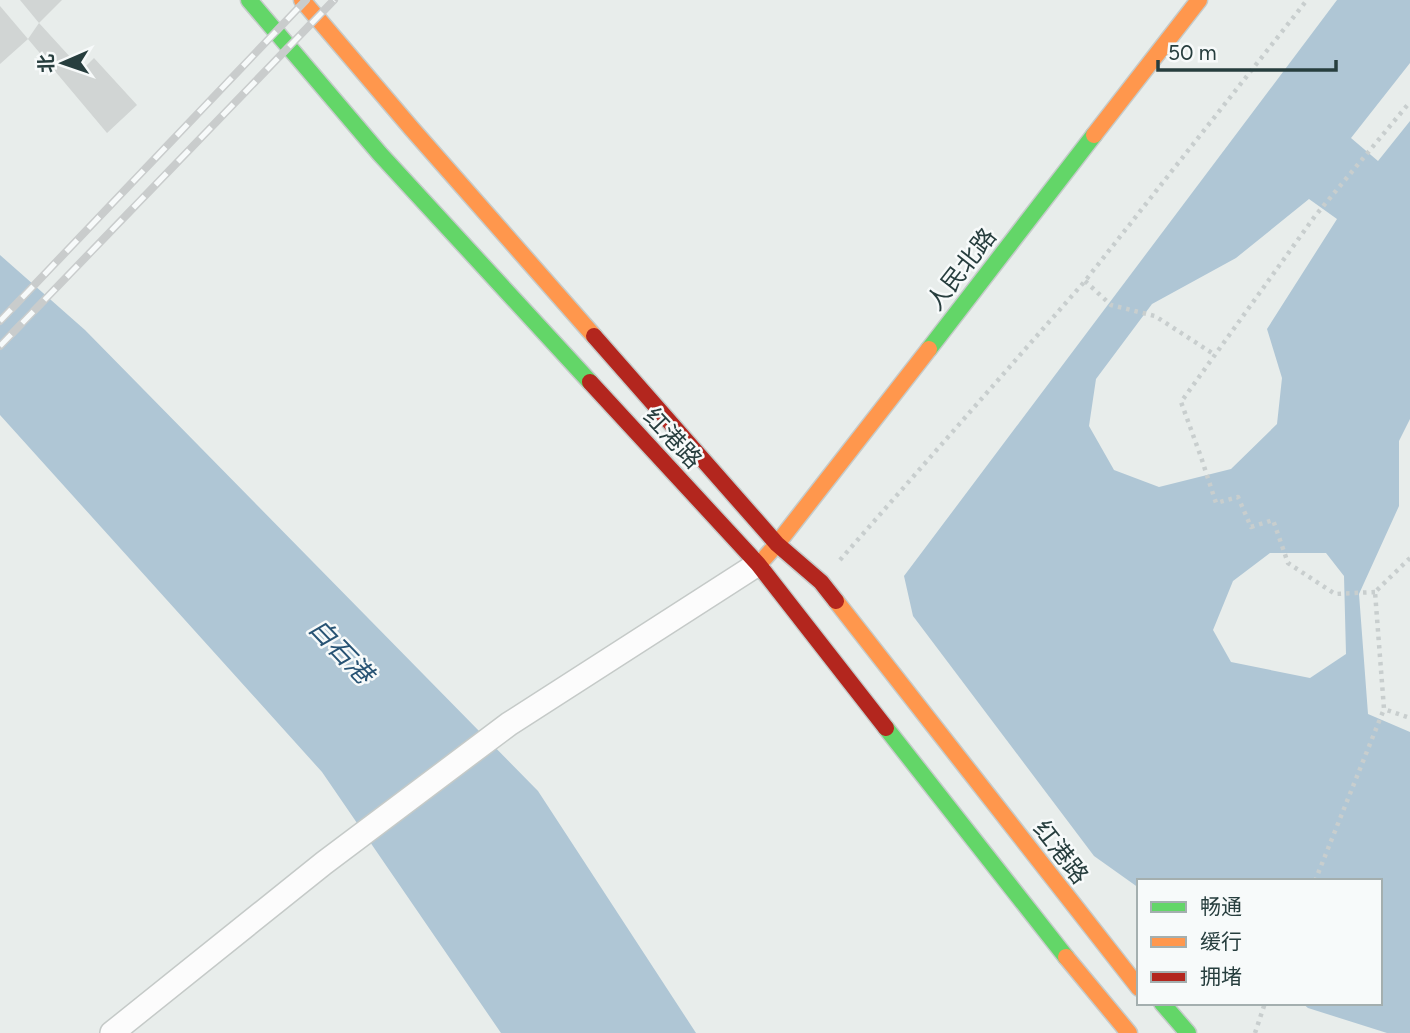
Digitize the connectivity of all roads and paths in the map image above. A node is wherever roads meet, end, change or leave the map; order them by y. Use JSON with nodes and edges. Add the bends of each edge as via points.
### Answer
{"nodes":[{"id":1,"x":249,"y":0,"type":"edge"},
{"id":2,"x":302,"y":0,"type":"edge"},
{"id":3,"x":1199,"y":0,"type":"edge"},
{"id":4,"x":1307,"y":0,"type":"edge"},
{"id":5,"x":1410,"y":102,"type":"edge"},
{"id":6,"x":1084,"y":281,"type":"junction"},
{"id":7,"x":1215,"y":355,"type":"junction"},
{"id":8,"x":777,"y":544,"type":"junction"},
{"id":9,"x":1410,"y":558,"type":"edge"},
{"id":10,"x":758,"y":564,"type":"junction"},
{"id":11,"x":821,"y":582,"type":"junction"},
{"id":12,"x":1375,"y":592,"type":"junction"},
{"id":13,"x":1384,"y":709,"type":"junction"},
{"id":14,"x":1410,"y":718,"type":"edge"},
{"id":15,"x":1316,"y":879,"type":"edge"},
{"id":16,"x":1073,"y":904,"type":"junction"},
{"id":17,"x":1041,"y":927,"type":"junction"},
{"id":18,"x":1137,"y":976,"type":"edge"},
{"id":19,"x":1137,"y":985,"type":"edge"},
{"id":20,"x":1153,"y":1005,"type":"edge"},
{"id":21,"x":1164,"y":1005,"type":"edge"},
{"id":22,"x":1265,"y":1005,"type":"edge"},
{"id":23,"x":1089,"y":1009,"type":"dead end"},
{"id":24,"x":112,"y":1033,"type":"edge"},
{"id":25,"x":1129,"y":1033,"type":"edge"},
{"id":26,"x":1174,"y":1033,"type":"edge"},
{"id":27,"x":1188,"y":1033,"type":"edge"},
{"id":28,"x":1255,"y":1033,"type":"edge"}],
"edges":[{"from":1,"to":10,"type":"main road","name":"红港路","via":[[380,154]]},
{"from":2,"to":8,"type":"main road","name":"红港路"},
{"from":3,"to":8,"type":"main road","name":"人民北路"},
{"from":4,"to":6,"type":"path"},
{"from":5,"to":7,"type":"path","via":[[1315,216]]},
{"from":6,"to":7,"type":"path","via":[[1111,305],[1155,316]]},
{"from":6,"to":11,"type":"path"},
{"from":7,"to":12,"type":"path","via":[[1181,402],[1216,503],[1238,497],[1251,527],[1273,520],[1288,562],[1335,594]]},
{"from":8,"to":10,"type":"main road","name":"人民北路"},
{"from":8,"to":11,"type":"main road","name":"红港路"},
{"from":9,"to":12,"type":"path"},
{"from":10,"to":17,"type":"main road","name":"红港路"},
{"from":10,"to":24,"type":"street","via":[[509,724],[324,863]]},
{"from":11,"to":16,"type":"main road","name":"红港路"},
{"from":12,"to":13,"type":"path"},
{"from":13,"to":14,"type":"path"},
{"from":13,"to":15,"type":"path"},
{"from":16,"to":18,"type":"main road"},
{"from":16,"to":19,"type":"main road"},
{"from":17,"to":23,"type":"main road"},
{"from":17,"to":25,"type":"main road"},
{"from":20,"to":26,"type":"main road"},
{"from":21,"to":27,"type":"main road"},
{"from":22,"to":28,"type":"path"}]}
